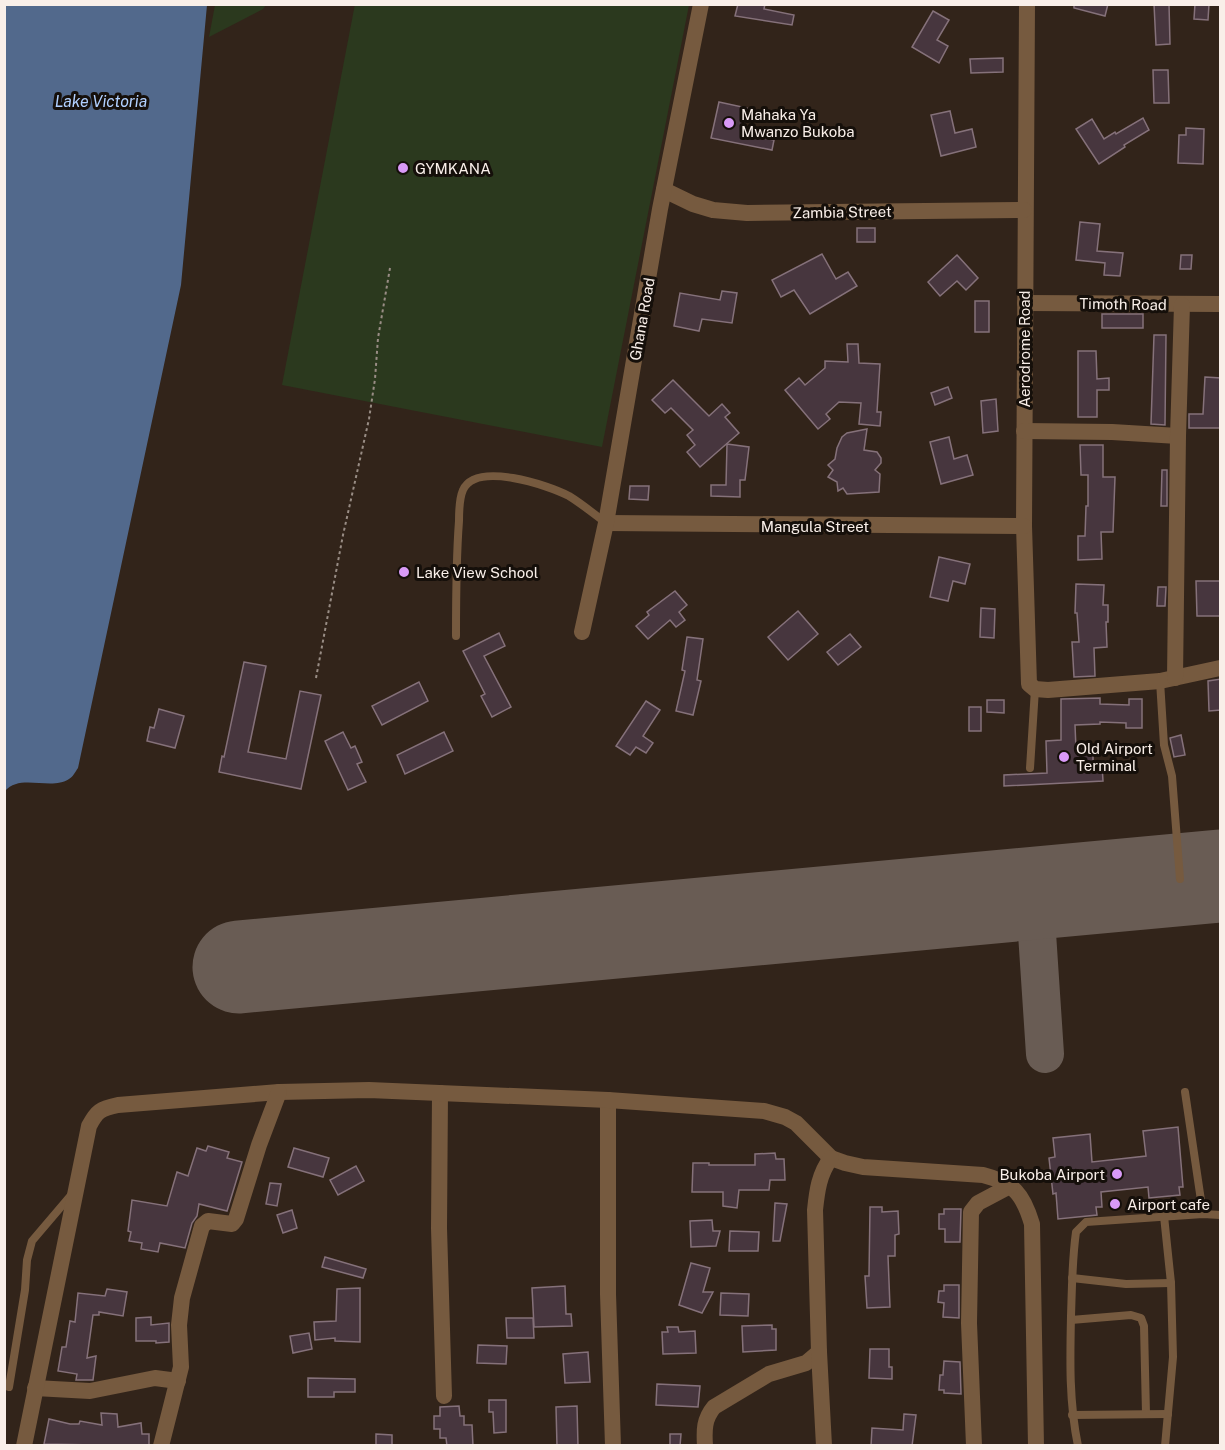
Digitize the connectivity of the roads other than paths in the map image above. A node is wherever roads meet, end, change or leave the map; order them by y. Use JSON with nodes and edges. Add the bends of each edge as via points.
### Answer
{"nodes":[{"id":1,"x":701,"y":4,"type":"edge"},
{"id":2,"x":1027,"y":4,"type":"edge"},
{"id":3,"x":664,"y":190,"type":"junction"},
{"id":4,"x":1024,"y":210,"type":"junction"},
{"id":5,"x":1025,"y":303,"type":"junction"},
{"id":6,"x":1221,"y":304,"type":"edge"},
{"id":7,"x":1182,"y":305,"type":"junction"},
{"id":8,"x":1024,"y":432,"type":"junction"},
{"id":9,"x":1178,"y":436,"type":"junction"},
{"id":10,"x":606,"y":523,"type":"junction"},
{"id":11,"x":1024,"y":526,"type":"junction"},
{"id":12,"x":582,"y":632,"type":"dead end"},
{"id":13,"x":456,"y":636,"type":"dead end"},
{"id":14,"x":1221,"y":668,"type":"edge"},
{"id":15,"x":1168,"y":680,"type":"junction"},
{"id":16,"x":1035,"y":689,"type":"junction"},
{"id":17,"x":1030,"y":768,"type":"dead end"},
{"id":18,"x":1180,"y":879,"type":"dead end"},
{"id":19,"x":279,"y":1092,"type":"junction"},
{"id":20,"x":1185,"y":1092,"type":"dead end"},
{"id":21,"x":440,"y":1093,"type":"junction"},
{"id":22,"x":608,"y":1100,"type":"junction"},
{"id":23,"x":831,"y":1158,"type":"junction"},
{"id":24,"x":1010,"y":1186,"type":"junction"},
{"id":25,"x":75,"y":1192,"type":"junction"},
{"id":26,"x":1203,"y":1214,"type":"junction"},
{"id":27,"x":1221,"y":1215,"type":"edge"},
{"id":28,"x":1164,"y":1216,"type":"junction"},
{"id":29,"x":1072,"y":1278,"type":"junction"},
{"id":30,"x":1171,"y":1283,"type":"junction"},
{"id":31,"x":1071,"y":1320,"type":"junction"},
{"id":32,"x":819,"y":1353,"type":"junction"},
{"id":33,"x":178,"y":1381,"type":"junction"},
{"id":34,"x":9,"y":1387,"type":"dead end"},
{"id":35,"x":35,"y":1388,"type":"junction"},
{"id":36,"x":444,"y":1396,"type":"dead end"},
{"id":37,"x":1146,"y":1414,"type":"junction"},
{"id":38,"x":1168,"y":1414,"type":"junction"},
{"id":39,"x":1072,"y":1415,"type":"junction"},
{"id":40,"x":24,"y":1446,"type":"edge"},
{"id":41,"x":161,"y":1446,"type":"edge"},
{"id":42,"x":613,"y":1446,"type":"edge"},
{"id":43,"x":705,"y":1446,"type":"edge"},
{"id":44,"x":824,"y":1446,"type":"edge"},
{"id":45,"x":974,"y":1446,"type":"edge"},
{"id":46,"x":1036,"y":1446,"type":"edge"},
{"id":47,"x":1078,"y":1446,"type":"edge"},
{"id":48,"x":1166,"y":1446,"type":"edge"}],
"edges":[{"from":1,"to":3,"type":"street","name":"Ghana Road"},
{"from":2,"to":4,"type":"street","name":"Aerodrome Road"},
{"from":3,"to":4,"type":"street","name":"Zambia Street","via":[[703,207],[747,213]]},
{"from":3,"to":10,"type":"street","name":"Ghana Road"},
{"from":4,"to":5,"type":"street","name":"Aerodrome Road"},
{"from":5,"to":7,"type":"street","name":"Timoth Road"},
{"from":5,"to":8,"type":"street","name":"Aerodrome Road"},
{"from":6,"to":7,"type":"street","name":"Timoth Road"},
{"from":7,"to":9,"type":"street"},
{"from":8,"to":9,"type":"street"},
{"from":8,"to":11,"type":"street","name":"Aerodrome Road"},
{"from":9,"to":15,"type":"street"},
{"from":10,"to":11,"type":"street","name":"Mangula Street"},
{"from":10,"to":12,"type":"street","name":"Ghana Road"},
{"from":10,"to":13,"type":"lane","via":[[568,495],[530,482],[492,475],[470,481],[460,501]]},
{"from":11,"to":16,"type":"street","name":"Aerodrome Road","via":[[1029,684]]},
{"from":14,"to":15,"type":"street"},
{"from":15,"to":16,"type":"street"},
{"from":15,"to":18,"type":"lane","via":[[1164,745],[1172,776]]},
{"from":16,"to":17,"type":"lane"},
{"from":19,"to":21,"type":"street"},
{"from":19,"to":25,"type":"street","via":[[106,1107],[96,1113],[89,1126]]},
{"from":19,"to":33,"type":"street","via":[[236,1219],[232,1224],[208,1221],[202,1226],[182,1298]]},
{"from":20,"to":26,"type":"lane"},
{"from":21,"to":22,"type":"street"},
{"from":21,"to":36,"type":"street"},
{"from":22,"to":23,"type":"street","via":[[764,1111],[796,1123]]},
{"from":22,"to":42,"type":"street"},
{"from":23,"to":24,"type":"street","via":[[863,1167],[983,1175]]},
{"from":23,"to":32,"type":"street","via":[[823,1169],[815,1210]]},
{"from":24,"to":45,"type":"street","via":[[978,1203],[971,1212],[969,1323]]},
{"from":24,"to":46,"type":"street","via":[[1026,1204],[1032,1224]]},
{"from":25,"to":34,"type":"lane","via":[[32,1241]]},
{"from":25,"to":35,"type":"street"},
{"from":26,"to":27,"type":"lane"},
{"from":26,"to":28,"type":"lane"},
{"from":28,"to":29,"type":"lane","via":[[1086,1222],[1079,1227],[1075,1239]]},
{"from":28,"to":30,"type":"lane"},
{"from":29,"to":30,"type":"lane","via":[[1126,1284]]},
{"from":29,"to":31,"type":"lane"},
{"from":30,"to":38,"type":"lane","via":[[1173,1357]]},
{"from":31,"to":37,"type":"lane","via":[[1141,1318]]},
{"from":31,"to":39,"type":"lane"},
{"from":32,"to":43,"type":"street","via":[[806,1363],[769,1374],[714,1407],[705,1423]]},
{"from":32,"to":44,"type":"street"},
{"from":33,"to":35,"type":"street","via":[[155,1378],[90,1391]]},
{"from":33,"to":41,"type":"street"},
{"from":35,"to":40,"type":"street"},
{"from":37,"to":38,"type":"lane"},
{"from":37,"to":39,"type":"lane"},
{"from":38,"to":48,"type":"lane"},
{"from":39,"to":47,"type":"lane"}]}
